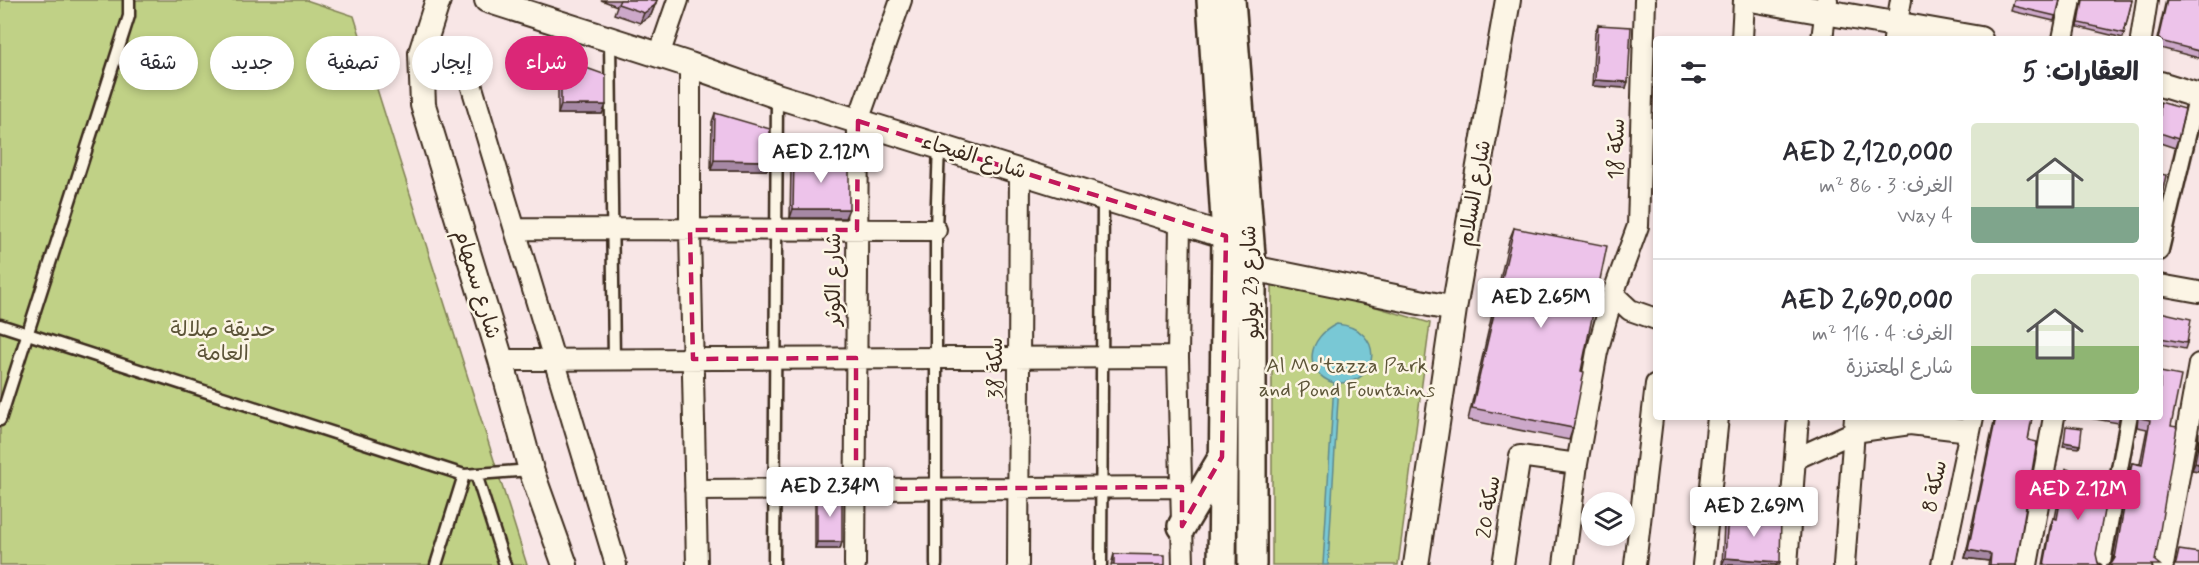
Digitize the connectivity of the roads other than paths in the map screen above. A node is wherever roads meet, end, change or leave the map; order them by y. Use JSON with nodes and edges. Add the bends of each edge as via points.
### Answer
{"nodes":[{"id":1,"x":129,"y":0,"type":"edge"},
{"id":2,"x":438,"y":0,"type":"edge"},
{"id":3,"x":487,"y":0,"type":"edge"},
{"id":4,"x":678,"y":0,"type":"edge"},
{"id":5,"x":901,"y":0,"type":"edge"},
{"id":6,"x":1211,"y":0,"type":"edge"},
{"id":7,"x":1231,"y":0,"type":"edge"},
{"id":8,"x":1508,"y":0,"type":"edge"},
{"id":9,"x":1645,"y":0,"type":"edge"},
{"id":10,"x":1744,"y":0,"type":"edge"},
{"id":11,"x":1757,"y":0,"type":"edge"},
{"id":12,"x":1901,"y":0,"type":"edge"},
{"id":13,"x":2071,"y":0,"type":"edge"},
{"id":14,"x":2147,"y":0,"type":"edge"},
{"id":15,"x":1826,"y":7,"type":"edge"},
{"id":16,"x":1895,"y":32,"type":"edge"},
{"id":17,"x":1742,"y":36,"type":"edge"},
{"id":18,"x":1822,"y":36,"type":"edge"},
{"id":19,"x":1946,"y":36,"type":"edge"},
{"id":20,"x":2064,"y":36,"type":"edge"},
{"id":21,"x":2141,"y":36,"type":"edge"},
{"id":22,"x":610,"y":39,"type":"junction"},
{"id":23,"x":659,"y":55,"type":"junction"},
{"id":24,"x":690,"y":65,"type":"junction"},
{"id":25,"x":2163,"y":85,"type":"edge"},
{"id":26,"x":473,"y":90,"type":"edge"},
{"id":27,"x":777,"y":96,"type":"junction"},
{"id":28,"x":2198,"y":96,"type":"edge"},
{"id":29,"x":858,"y":121,"type":"junction"},
{"id":30,"x":939,"y":144,"type":"junction"},
{"id":31,"x":1020,"y":170,"type":"junction"},
{"id":32,"x":1103,"y":197,"type":"junction"},
{"id":33,"x":1180,"y":222,"type":"junction"},
{"id":34,"x":516,"y":229,"type":"junction"},
{"id":35,"x":612,"y":230,"type":"junction"},
{"id":36,"x":690,"y":230,"type":"junction"},
{"id":37,"x":858,"y":230,"type":"junction"},
{"id":38,"x":936,"y":230,"type":"junction"},
{"id":39,"x":776,"y":232,"type":"junction"},
{"id":40,"x":1226,"y":236,"type":"junction"},
{"id":41,"x":2163,"y":240,"type":"edge"},
{"id":42,"x":1252,"y":268,"type":"junction"},
{"id":43,"x":2163,"y":286,"type":"edge"},
{"id":44,"x":2199,"y":292,"type":"edge"},
{"id":45,"x":1613,"y":294,"type":"junction"},
{"id":46,"x":1454,"y":309,"type":"junction"},
{"id":47,"x":1653,"y":318,"type":"edge"},
{"id":48,"x":0,"y":325,"type":"edge"},
{"id":49,"x":27,"y":334,"type":"junction"},
{"id":50,"x":1019,"y":357,"type":"junction"},
{"id":51,"x":1102,"y":357,"type":"junction"},
{"id":52,"x":1178,"y":357,"type":"junction"},
{"id":53,"x":856,"y":358,"type":"junction"},
{"id":54,"x":937,"y":358,"type":"junction"},
{"id":55,"x":693,"y":359,"type":"junction"},
{"id":56,"x":775,"y":359,"type":"junction"},
{"id":57,"x":501,"y":360,"type":"junction"},
{"id":58,"x":554,"y":360,"type":"junction"},
{"id":59,"x":614,"y":360,"type":"junction"},
{"id":60,"x":2199,"y":364,"type":"edge"},
{"id":61,"x":1653,"y":409,"type":"edge"},
{"id":62,"x":0,"y":420,"type":"edge"},
{"id":63,"x":1718,"y":420,"type":"edge"},
{"id":64,"x":1797,"y":420,"type":"edge"},
{"id":65,"x":1911,"y":420,"type":"edge"},
{"id":66,"x":2053,"y":420,"type":"edge"},
{"id":67,"x":2128,"y":420,"type":"edge"},
{"id":68,"x":1971,"y":424,"type":"edge"},
{"id":69,"x":1854,"y":425,"type":"edge"},
{"id":70,"x":1222,"y":457,"type":"junction"},
{"id":71,"x":1795,"y":459,"type":"junction"},
{"id":72,"x":1577,"y":464,"type":"junction"},
{"id":73,"x":531,"y":470,"type":"junction"},
{"id":74,"x":476,"y":474,"type":"junction"},
{"id":75,"x":464,"y":475,"type":"junction"},
{"id":76,"x":1101,"y":487,"type":"junction"},
{"id":77,"x":1182,"y":487,"type":"junction"},
{"id":78,"x":936,"y":488,"type":"junction"},
{"id":79,"x":1018,"y":488,"type":"junction"},
{"id":80,"x":856,"y":489,"type":"junction"},
{"id":81,"x":695,"y":490,"type":"junction"},
{"id":82,"x":774,"y":491,"type":"junction"},
{"id":83,"x":1182,"y":526,"type":"junction"},
{"id":84,"x":435,"y":565,"type":"edge"},
{"id":85,"x":505,"y":565,"type":"edge"},
{"id":86,"x":565,"y":565,"type":"edge"},
{"id":87,"x":616,"y":565,"type":"edge"},
{"id":88,"x":697,"y":565,"type":"edge"},
{"id":89,"x":774,"y":565,"type":"edge"},
{"id":90,"x":855,"y":565,"type":"edge"},
{"id":91,"x":936,"y":565,"type":"edge"},
{"id":92,"x":1018,"y":565,"type":"edge"},
{"id":93,"x":1101,"y":565,"type":"edge"},
{"id":94,"x":1183,"y":565,"type":"edge"},
{"id":95,"x":1221,"y":565,"type":"edge"},
{"id":96,"x":1252,"y":565,"type":"edge"},
{"id":97,"x":1416,"y":565,"type":"edge"},
{"id":98,"x":1503,"y":565,"type":"edge"},
{"id":99,"x":1564,"y":565,"type":"edge"},
{"id":100,"x":1635,"y":565,"type":"edge"},
{"id":101,"x":1703,"y":565,"type":"edge"},
{"id":102,"x":1787,"y":565,"type":"edge"},
{"id":103,"x":1844,"y":565,"type":"edge"},
{"id":104,"x":1942,"y":565,"type":"edge"},
{"id":105,"x":2027,"y":565,"type":"edge"},
{"id":106,"x":2102,"y":565,"type":"edge"},
{"id":107,"x":2163,"y":565,"type":"edge"}],
"edges":[{"from":1,"to":49,"type":"lane","via":[[129,16]]},
{"from":2,"to":57,"type":"street","name":"شارع سمهام","via":[[421,53],[423,105]]},
{"from":3,"to":22,"type":"street","name":"شارع الفيحاء"},
{"from":4,"to":23,"type":"street"},
{"from":5,"to":29,"type":"street","name":"شارع الكوثر"},
{"from":6,"to":40,"type":"main road","name":"شارع 23 يوليو"},
{"from":7,"to":42,"type":"main road","name":"شارع 23 يوليو"},
{"from":8,"to":46,"type":"street","name":"شارع السلام"},
{"from":9,"to":45,"type":"street","name":"سكة 18","via":[[1638,226]]},
{"from":10,"to":17,"type":"street"},
{"from":11,"to":15,"type":"street"},
{"from":12,"to":16,"type":"street"},
{"from":13,"to":20,"type":"street"},
{"from":14,"to":21,"type":"street"},
{"from":15,"to":16,"type":"street"},
{"from":15,"to":18,"type":"street"},
{"from":16,"to":19,"type":"street"},
{"from":22,"to":23,"type":"street","name":"شارع الفيحاء"},
{"from":22,"to":35,"type":"lane"},
{"from":23,"to":24,"type":"street","name":"شارع الفيحاء"},
{"from":24,"to":27,"type":"street","name":"شارع الفيحاء"},
{"from":24,"to":36,"type":"street"},
{"from":25,"to":28,"type":"street"},
{"from":26,"to":34,"type":"street"},
{"from":27,"to":29,"type":"street","name":"شارع الفيحاء"},
{"from":27,"to":39,"type":"lane"},
{"from":28,"to":41,"type":"street"},
{"from":29,"to":30,"type":"street","name":"شارع الفيحاء"},
{"from":29,"to":37,"type":"street","name":"شارع الكوثر"},
{"from":30,"to":31,"type":"street","name":"شارع الفيحاء"},
{"from":30,"to":38,"type":"lane"},
{"from":31,"to":32,"type":"street","name":"شارع الفيحاء"},
{"from":31,"to":50,"type":"street","name":"سكة 38"},
{"from":32,"to":33,"type":"street","name":"شارع الفيحاء"},
{"from":32,"to":51,"type":"lane"},
{"from":33,"to":40,"type":"street","name":"شارع الفيحاء"},
{"from":33,"to":52,"type":"street"},
{"from":34,"to":35,"type":"street"},
{"from":34,"to":58,"type":"street"},
{"from":35,"to":36,"type":"street"},
{"from":35,"to":59,"type":"lane"},
{"from":36,"to":39,"type":"street"},
{"from":36,"to":55,"type":"street"},
{"from":37,"to":38,"type":"street"},
{"from":37,"to":39,"type":"street"},
{"from":37,"to":53,"type":"street","name":"شارع الكوثر"},
{"from":38,"to":54,"type":"lane"},
{"from":39,"to":56,"type":"lane"},
{"from":40,"to":42,"type":"street"},
{"from":40,"to":70,"type":"main road","name":"شارع 23 يوليو"},
{"from":42,"to":46,"type":"street"},
{"from":42,"to":96,"type":"main road","name":"شارع 23 يوليو"},
{"from":43,"to":44,"type":"street"},
{"from":45,"to":47,"type":"street","via":[[1630,310]]},
{"from":45,"to":72,"type":"street","name":"سكة 18","via":[[1591,381]]},
{"from":46,"to":97,"type":"street","name":"شارع السلام"},
{"from":48,"to":49,"type":"lane"},
{"from":49,"to":62,"type":"lane"},
{"from":49,"to":75,"type":"lane"},
{"from":50,"to":51,"type":"street"},
{"from":50,"to":54,"type":"street"},
{"from":50,"to":79,"type":"street","name":"سكة 38"},
{"from":51,"to":52,"type":"street"},
{"from":51,"to":76,"type":"lane"},
{"from":52,"to":77,"type":"street"},
{"from":53,"to":54,"type":"street"},
{"from":53,"to":56,"type":"street"},
{"from":53,"to":80,"type":"street","name":"شارع الكوثر"},
{"from":54,"to":78,"type":"lane"},
{"from":55,"to":56,"type":"street"},
{"from":55,"to":59,"type":"street"},
{"from":55,"to":81,"type":"street"},
{"from":56,"to":82,"type":"lane"},
{"from":57,"to":58,"type":"street"},
{"from":57,"to":73,"type":"street","name":"شارع سمهام"},
{"from":58,"to":59,"type":"street"},
{"from":58,"to":87,"type":"street"},
{"from":60,"to":107,"type":"street"},
{"from":61,"to":100,"type":"street"},
{"from":63,"to":101,"type":"street"},
{"from":64,"to":71,"type":"street"},
{"from":65,"to":68,"type":"street"},
{"from":65,"to":69,"type":"street"},
{"from":66,"to":105,"type":"street"},
{"from":67,"to":106,"type":"street"},
{"from":68,"to":104,"type":"street","name":"سكة 8"},
{"from":69,"to":71,"type":"street"},
{"from":69,"to":103,"type":"street"},
{"from":70,"to":83,"type":"main road"},
{"from":70,"to":95,"type":"main road","name":"شارع 23 يوليو"},
{"from":71,"to":102,"type":"street"},
{"from":72,"to":98,"type":"street","name":"سكة 20","via":[[1520,456]]},
{"from":72,"to":99,"type":"street"},
{"from":73,"to":74,"type":"lane"},
{"from":73,"to":86,"type":"street","name":"شارع سمهام"},
{"from":74,"to":75,"type":"lane"},
{"from":74,"to":85,"type":"lane"},
{"from":75,"to":84,"type":"lane"},
{"from":76,"to":77,"type":"street"},
{"from":76,"to":79,"type":"street"},
{"from":76,"to":93,"type":"lane"},
{"from":77,"to":83,"type":"street"},
{"from":78,"to":79,"type":"street"},
{"from":78,"to":80,"type":"street"},
{"from":78,"to":91,"type":"lane"},
{"from":79,"to":92,"type":"street","name":"سكة 38"},
{"from":80,"to":82,"type":"street"},
{"from":80,"to":90,"type":"street","name":"شارع الكوثر"},
{"from":81,"to":82,"type":"street"},
{"from":81,"to":88,"type":"street"},
{"from":82,"to":89,"type":"lane"},
{"from":83,"to":94,"type":"street"}]}
